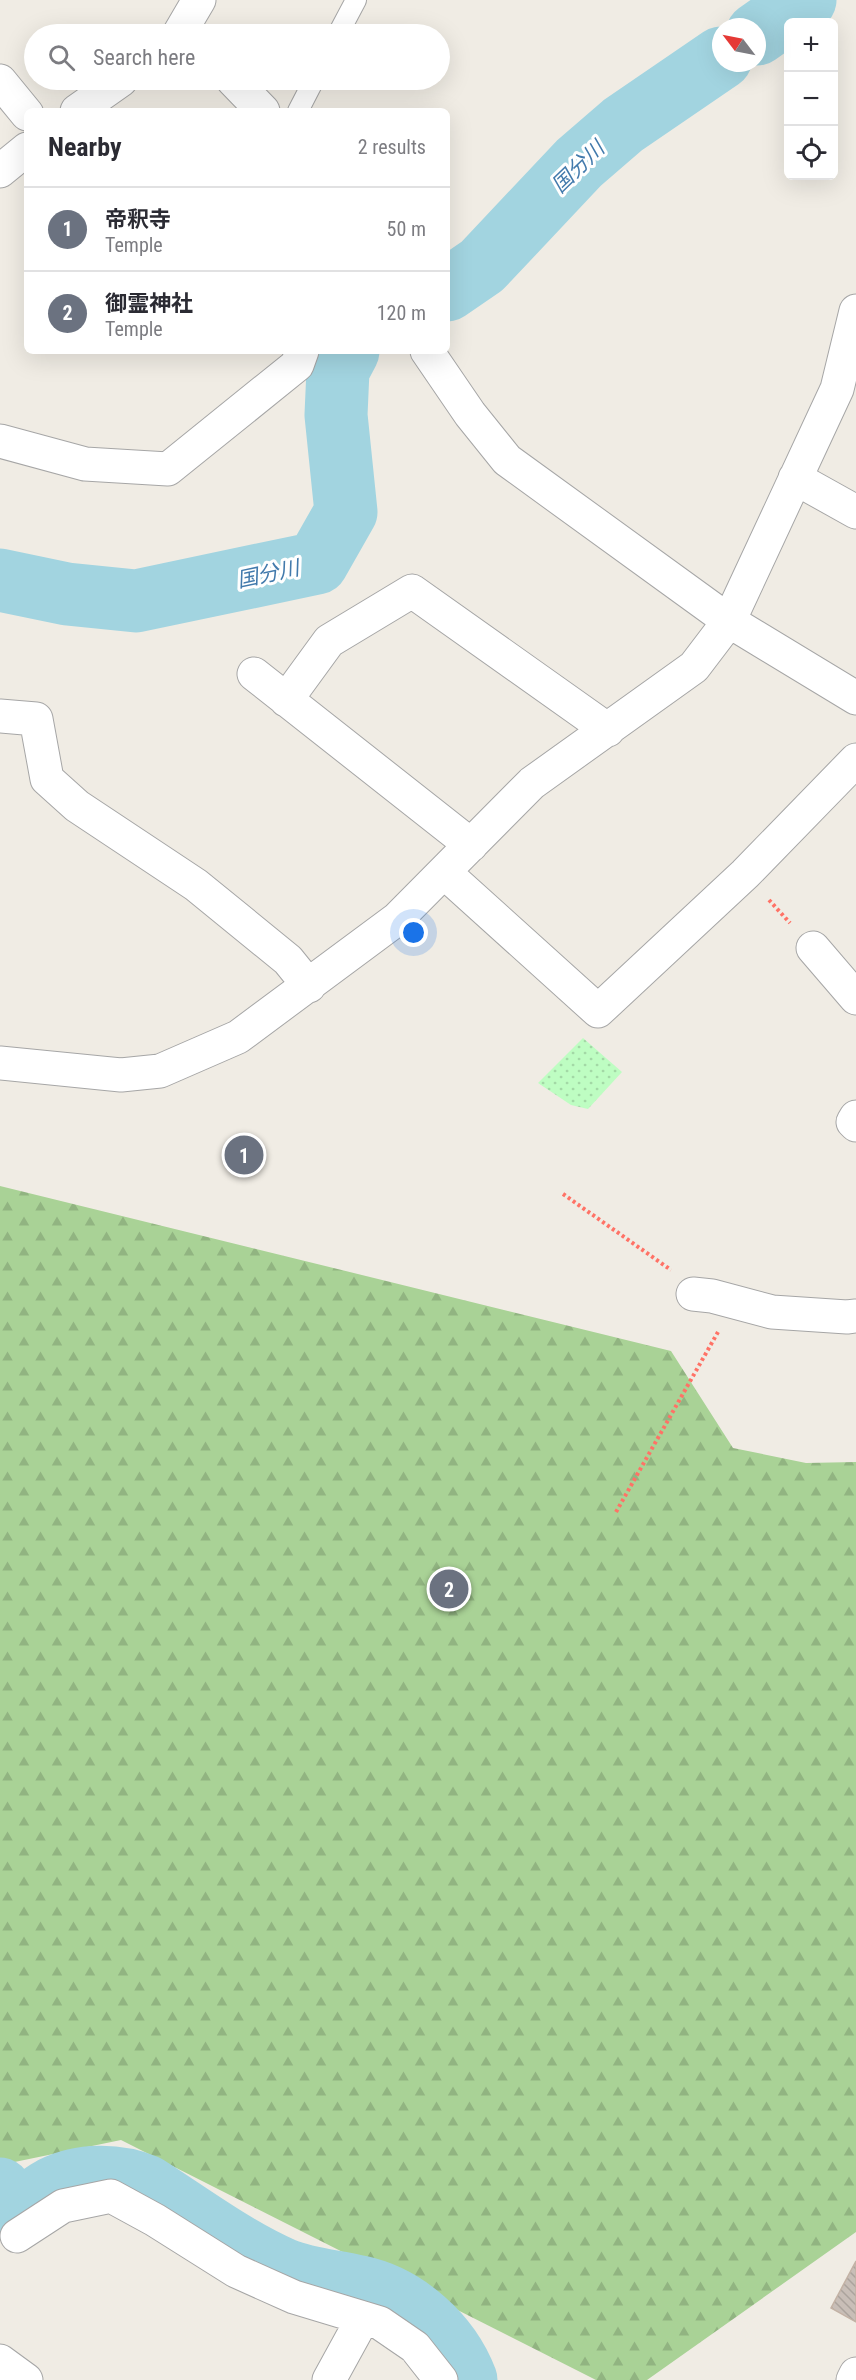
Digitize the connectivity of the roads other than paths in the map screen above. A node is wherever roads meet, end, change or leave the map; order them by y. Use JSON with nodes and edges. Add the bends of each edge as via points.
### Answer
{"nodes":[{"id":1,"x":199,"y":0,"type":"edge"},
{"id":2,"x":356,"y":0,"type":"edge"},
{"id":3,"x":185,"y":24,"type":"edge"},
{"id":4,"x":343,"y":24,"type":"edge"},
{"id":5,"x":0,"y":81,"type":"edge"},
{"id":6,"x":107,"y":90,"type":"edge"},
{"id":7,"x":242,"y":90,"type":"edge"},
{"id":8,"x":309,"y":90,"type":"edge"},
{"id":9,"x":81,"y":108,"type":"edge"},
{"id":10,"x":259,"y":108,"type":"edge"},
{"id":11,"x":300,"y":108,"type":"edge"},
{"id":12,"x":24,"y":110,"type":"edge"},
{"id":13,"x":856,"y":315,"type":"edge"},
{"id":14,"x":301,"y":354,"type":"edge"},
{"id":15,"x":429,"y":354,"type":"edge"},
{"id":16,"x":0,"y":441,"type":"edge"},
{"id":17,"x":795,"y":478,"type":"junction"},
{"id":18,"x":856,"y":512,"type":"edge"},
{"id":19,"x":729,"y":621,"type":"junction"},
{"id":20,"x":254,"y":674,"type":"dead end"},
{"id":21,"x":856,"y":698,"type":"edge"},
{"id":22,"x":286,"y":700,"type":"junction"},
{"id":23,"x":0,"y":716,"type":"edge"},
{"id":24,"x":608,"y":730,"type":"junction"},
{"id":25,"x":856,"y":760,"type":"edge"},
{"id":26,"x":471,"y":844,"type":"junction"},
{"id":27,"x":444,"y":872,"type":"junction"},
{"id":28,"x":813,"y":948,"type":"road end"},
{"id":29,"x":309,"y":986,"type":"junction"},
{"id":30,"x":856,"y":998,"type":"edge"},
{"id":31,"x":0,"y":1063,"type":"edge"},
{"id":32,"x":856,"y":1117,"type":"edge"},
{"id":33,"x":856,"y":1125,"type":"edge"},
{"id":34,"x":693,"y":1294,"type":"road end"},
{"id":35,"x":856,"y":1316,"type":"edge"},
{"id":36,"x":17,"y":2236,"type":"dead end"},
{"id":37,"x":363,"y":2319,"type":"junction"},
{"id":38,"x":0,"y":2361,"type":"edge"},
{"id":39,"x":856,"y":2374,"type":"edge"},
{"id":40,"x":26,"y":2380,"type":"edge"},
{"id":41,"x":329,"y":2380,"type":"edge"},
{"id":42,"x":441,"y":2380,"type":"edge"},
{"id":43,"x":853,"y":2380,"type":"edge"}],
"edges":[{"from":1,"to":3,"type":"street"},
{"from":2,"to":4,"type":"lane"},
{"from":5,"to":12,"type":"street"},
{"from":6,"to":9,"type":"street"},
{"from":7,"to":10,"type":"street"},
{"from":8,"to":11,"type":"lane"},
{"from":13,"to":17,"type":"street","via":[[837,389]]},
{"from":14,"to":16,"type":"street","via":[[297,365],[168,469],[85,464]]},
{"from":15,"to":19,"type":"street","via":[[507,460]]},
{"from":17,"to":18,"type":"street"},
{"from":17,"to":19,"type":"street"},
{"from":19,"to":21,"type":"street"},
{"from":19,"to":24,"type":"street","via":[[694,667]]},
{"from":20,"to":22,"type":"street"},
{"from":22,"to":24,"type":"street","via":[[329,641],[412,591]]},
{"from":22,"to":26,"type":"street"},
{"from":23,"to":29,"type":"street","via":[[36,719],[47,779],[77,806],[196,885],[288,960]]},
{"from":24,"to":26,"type":"street","via":[[532,783]]},
{"from":25,"to":27,"type":"street","via":[[745,874],[598,1011]]},
{"from":26,"to":27,"type":"street"},
{"from":27,"to":29,"type":"street","via":[[397,919]]},
{"from":28,"to":30,"type":"street"},
{"from":29,"to":31,"type":"street","via":[[238,1037],[160,1071],[121,1075]]},
{"from":32,"to":33,"type":"street"},
{"from":34,"to":35,"type":"street","via":[[772,1312]]},
{"from":36,"to":37,"type":"street","via":[[63,2206],[111,2196],[236,2271],[294,2297]]},
{"from":37,"to":41,"type":"street"},
{"from":37,"to":42,"type":"street","via":[[380,2323],[415,2347]]},
{"from":38,"to":40,"type":"street"},
{"from":39,"to":43,"type":"street"}]}
